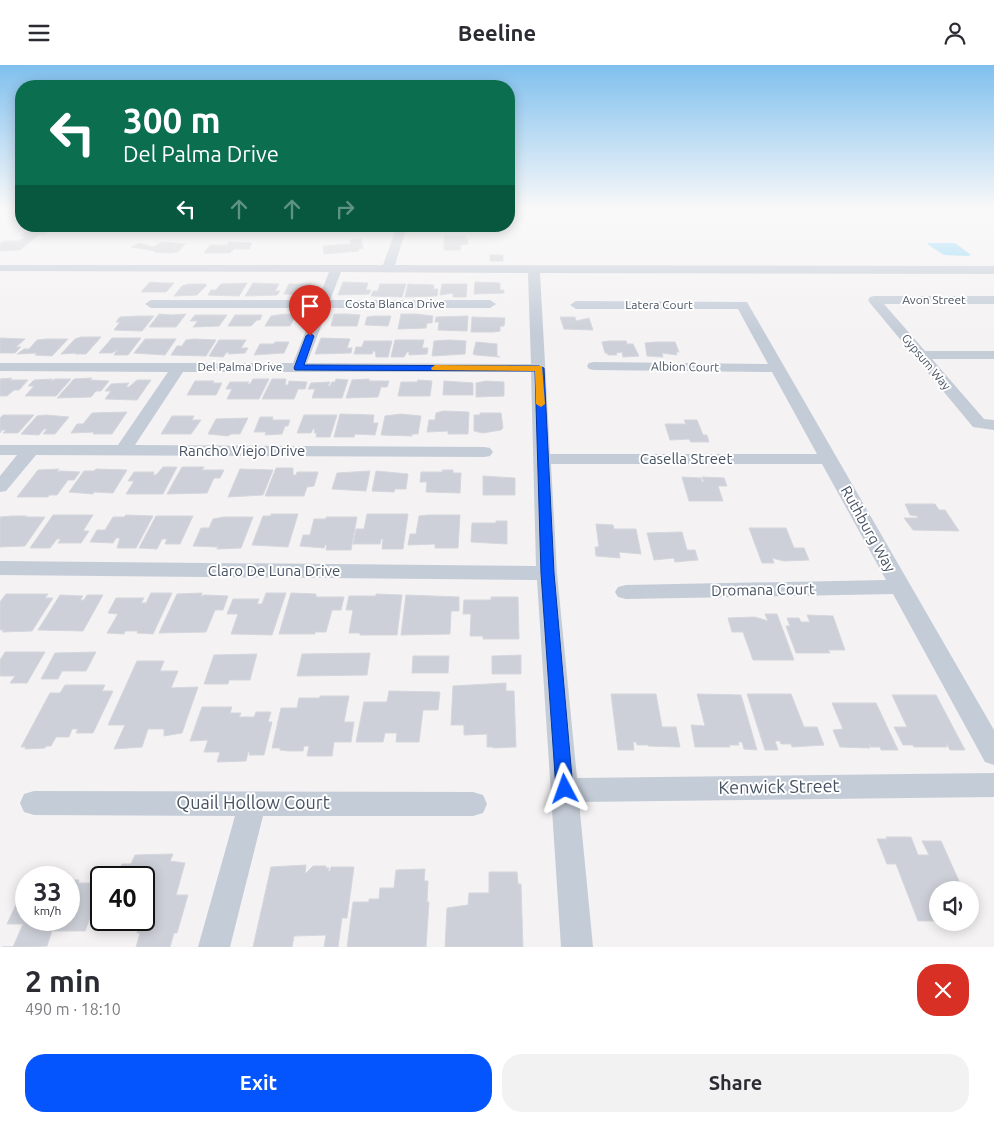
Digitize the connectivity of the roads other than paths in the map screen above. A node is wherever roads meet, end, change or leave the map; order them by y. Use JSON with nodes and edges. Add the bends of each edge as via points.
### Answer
{"nodes":[{"id":1,"x":394,"y":251,"type":"edge"},
{"id":2,"x":0,"y":268,"type":"edge"},
{"id":3,"x":336,"y":269,"type":"junction"},
{"id":4,"x":388,"y":269,"type":"junction"},
{"id":5,"x":534,"y":269,"type":"junction"},
{"id":6,"x":994,"y":270,"type":"edge"},
{"id":7,"x":874,"y":300,"type":"joint"},
{"id":8,"x":994,"y":300,"type":"edge"},
{"id":9,"x":490,"y":303,"type":"dead end"},
{"id":10,"x":151,"y":304,"type":"dead end"},
{"id":11,"x":322,"y":304,"type":"junction"},
{"id":12,"x":576,"y":305,"type":"dead end"},
{"id":13,"x":742,"y":305,"type":"joint"},
{"id":14,"x":920,"y":355,"type":"junction"},
{"id":15,"x":994,"y":355,"type":"edge"},
{"id":16,"x":594,"y":366,"type":"dead end"},
{"id":17,"x":0,"y":367,"type":"edge"},
{"id":18,"x":179,"y":367,"type":"junction"},
{"id":19,"x":298,"y":368,"type":"junction"},
{"id":20,"x":539,"y":368,"type":"junction"},
{"id":21,"x":777,"y":368,"type":"junction"},
{"id":22,"x":986,"y":425,"type":"edge"},
{"id":23,"x":0,"y":450,"type":"edge"},
{"id":24,"x":31,"y":450,"type":"junction"},
{"id":25,"x":123,"y":450,"type":"junction"},
{"id":26,"x":484,"y":452,"type":"dead end"},
{"id":27,"x":543,"y":459,"type":"junction"},
{"id":28,"x":828,"y":459,"type":"junction"},
{"id":29,"x":0,"y":487,"type":"edge"},
{"id":30,"x":0,"y":568,"type":"edge"},
{"id":31,"x":547,"y":573,"type":"junction"},
{"id":32,"x":900,"y":587,"type":"junction"},
{"id":33,"x":626,"y":592,"type":"dead end"},
{"id":34,"x":994,"y":754,"type":"edge"},
{"id":35,"x":994,"y":785,"type":"edge"},
{"id":36,"x":565,"y":789,"type":"junction"},
{"id":37,"x":34,"y":803,"type":"dead end"},
{"id":38,"x":252,"y":803,"type":"junction"},
{"id":39,"x":473,"y":804,"type":"dead end"},
{"id":40,"x":214,"y":947,"type":"edge"},
{"id":41,"x":577,"y":947,"type":"edge"}],
"edges":[{"from":1,"to":4,"type":"street"},
{"from":2,"to":3,"type":"street"},
{"from":3,"to":4,"type":"street"},
{"from":3,"to":11,"type":"street"},
{"from":4,"to":5,"type":"street"},
{"from":5,"to":6,"type":"street"},
{"from":5,"to":20,"type":"street"},
{"from":7,"to":8,"type":"street","name":"Avon Street"},
{"from":7,"to":14,"type":"street","name":"Gypsum Way"},
{"from":9,"to":11,"type":"street","name":"Costa Blanca Drive"},
{"from":10,"to":11,"type":"street","name":"Costa Blanca Drive"},
{"from":11,"to":19,"type":"street"},
{"from":12,"to":13,"type":"street","name":"Latera Court"},
{"from":13,"to":21,"type":"street","name":"Ruthburg Way"},
{"from":14,"to":15,"type":"street"},
{"from":14,"to":22,"type":"street","name":"Gypsum Way"},
{"from":16,"to":21,"type":"street","name":"Albion Court"},
{"from":17,"to":18,"type":"street","name":"Del Palma Drive"},
{"from":18,"to":19,"type":"street","name":"Del Palma Drive"},
{"from":18,"to":25,"type":"street"},
{"from":19,"to":20,"type":"street","name":"Del Palma Drive"},
{"from":20,"to":27,"type":"street"},
{"from":21,"to":28,"type":"street","name":"Ruthburg Way"},
{"from":23,"to":24,"type":"street","name":"Rancho Viejo Drive"},
{"from":24,"to":25,"type":"street","name":"Rancho Viejo Drive"},
{"from":24,"to":29,"type":"street"},
{"from":25,"to":26,"type":"street","name":"Rancho Viejo Drive"},
{"from":27,"to":28,"type":"street","name":"Casella Street"},
{"from":27,"to":31,"type":"street"},
{"from":28,"to":32,"type":"street","name":"Ruthburg Way"},
{"from":30,"to":31,"type":"street","name":"Claro De Luna Drive"},
{"from":31,"to":36,"type":"street"},
{"from":32,"to":33,"type":"street","name":"Dromana Court"},
{"from":32,"to":34,"type":"street","name":"Ruthburg Way"},
{"from":35,"to":36,"type":"street","name":"Kenwick Street"},
{"from":36,"to":41,"type":"street"},
{"from":37,"to":38,"type":"street","name":"Quail Hollow Court"},
{"from":38,"to":39,"type":"street","name":"Quail Hollow Court"},
{"from":38,"to":40,"type":"street"}]}
